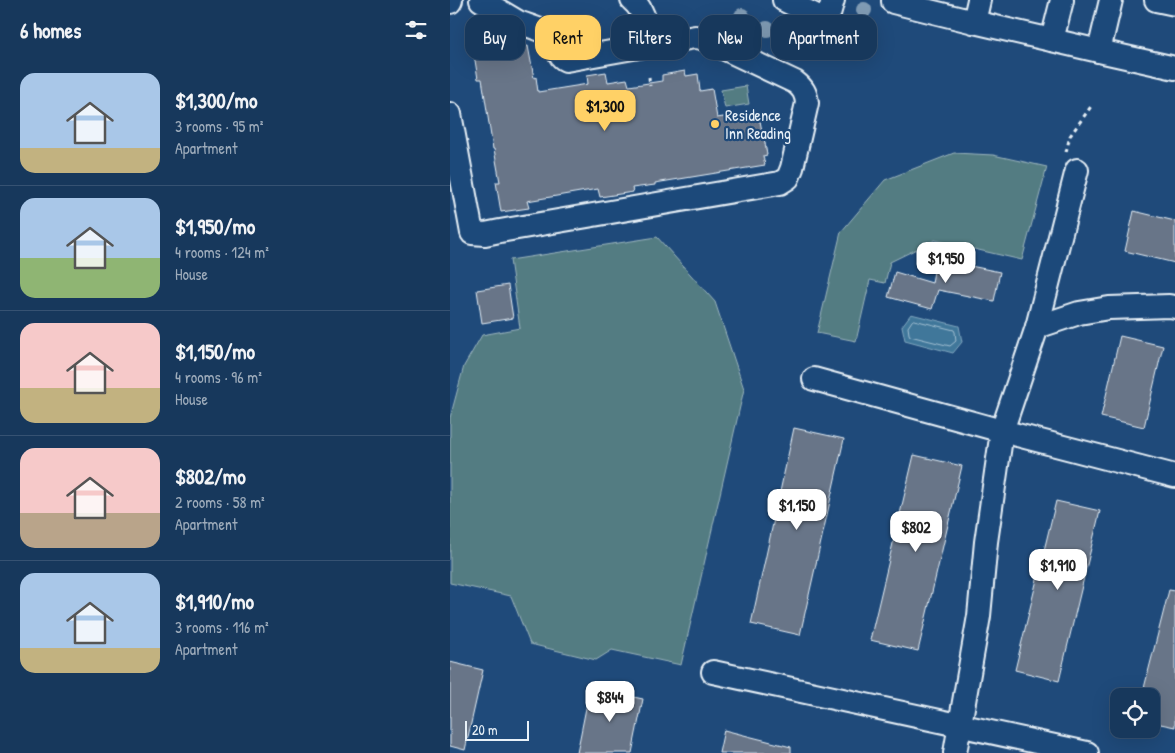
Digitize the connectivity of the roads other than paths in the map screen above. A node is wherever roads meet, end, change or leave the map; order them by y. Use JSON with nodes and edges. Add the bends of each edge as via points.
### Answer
{"nodes":[{"id":1,"x":481,"y":0,"type":"edge"},
{"id":2,"x":632,"y":0,"type":"edge"},
{"id":3,"x":784,"y":0,"type":"edge"},
{"id":4,"x":834,"y":0,"type":"edge"},
{"id":5,"x":893,"y":0,"type":"edge"},
{"id":6,"x":979,"y":0,"type":"edge"},
{"id":7,"x":1062,"y":0,"type":"edge"},
{"id":8,"x":1111,"y":0,"type":"edge"},
{"id":9,"x":1156,"y":0,"type":"edge"},
{"id":10,"x":1175,"y":4,"type":"edge"},
{"id":11,"x":642,"y":15,"type":"edge"},
{"id":12,"x":974,"y":22,"type":"junction"},
{"id":13,"x":689,"y":38,"type":"edge"},
{"id":14,"x":1052,"y":40,"type":"junction"},
{"id":15,"x":1099,"y":51,"type":"junction"},
{"id":16,"x":611,"y":52,"type":"edge"},
{"id":17,"x":1175,"y":68,"type":"edge"},
{"id":18,"x":450,"y":114,"type":"edge"},
{"id":19,"x":1076,"y":170,"type":"dead end"},
{"id":20,"x":1175,"y":307,"type":"edge"},
{"id":21,"x":1037,"y":328,"type":"junction"},
{"id":22,"x":814,"y":379,"type":"dead end"},
{"id":23,"x":1002,"y":431,"type":"junction"},
{"id":24,"x":1175,"y":476,"type":"edge"},
{"id":25,"x":713,"y":672,"type":"dead end"},
{"id":26,"x":960,"y":726,"type":"junction"},
{"id":27,"x":955,"y":753,"type":"edge"},
{"id":28,"x":1087,"y":753,"type":"edge"}],
"edges":[{"from":1,"to":16,"type":"lane","via":[[549,34],[558,43],[559,53],[566,60]]},
{"from":2,"to":11,"type":"lane","via":[[640,6]]},
{"from":3,"to":4,"type":"lane","via":[[827,21]]},
{"from":5,"to":12,"type":"lane"},
{"from":6,"to":12,"type":"lane"},
{"from":7,"to":14,"type":"lane"},
{"from":8,"to":15,"type":"lane"},
{"from":9,"to":10,"type":"lane"},
{"from":12,"to":14,"type":"lane"},
{"from":13,"to":18,"type":"lane","via":[[702,38],[802,88],[808,104],[788,178],[780,183],[472,233]]},
{"from":14,"to":15,"type":"lane"},
{"from":15,"to":17,"type":"lane"},
{"from":19,"to":21,"type":"lane"},
{"from":20,"to":21,"type":"lane","via":[[1110,308],[1079,313]]},
{"from":21,"to":23,"type":"lane"},
{"from":22,"to":23,"type":"lane"},
{"from":23,"to":24,"type":"lane"},
{"from":23,"to":26,"type":"lane","via":[[979,616]]},
{"from":25,"to":26,"type":"lane"},
{"from":26,"to":27,"type":"lane"},
{"from":26,"to":28,"type":"lane"}]}
